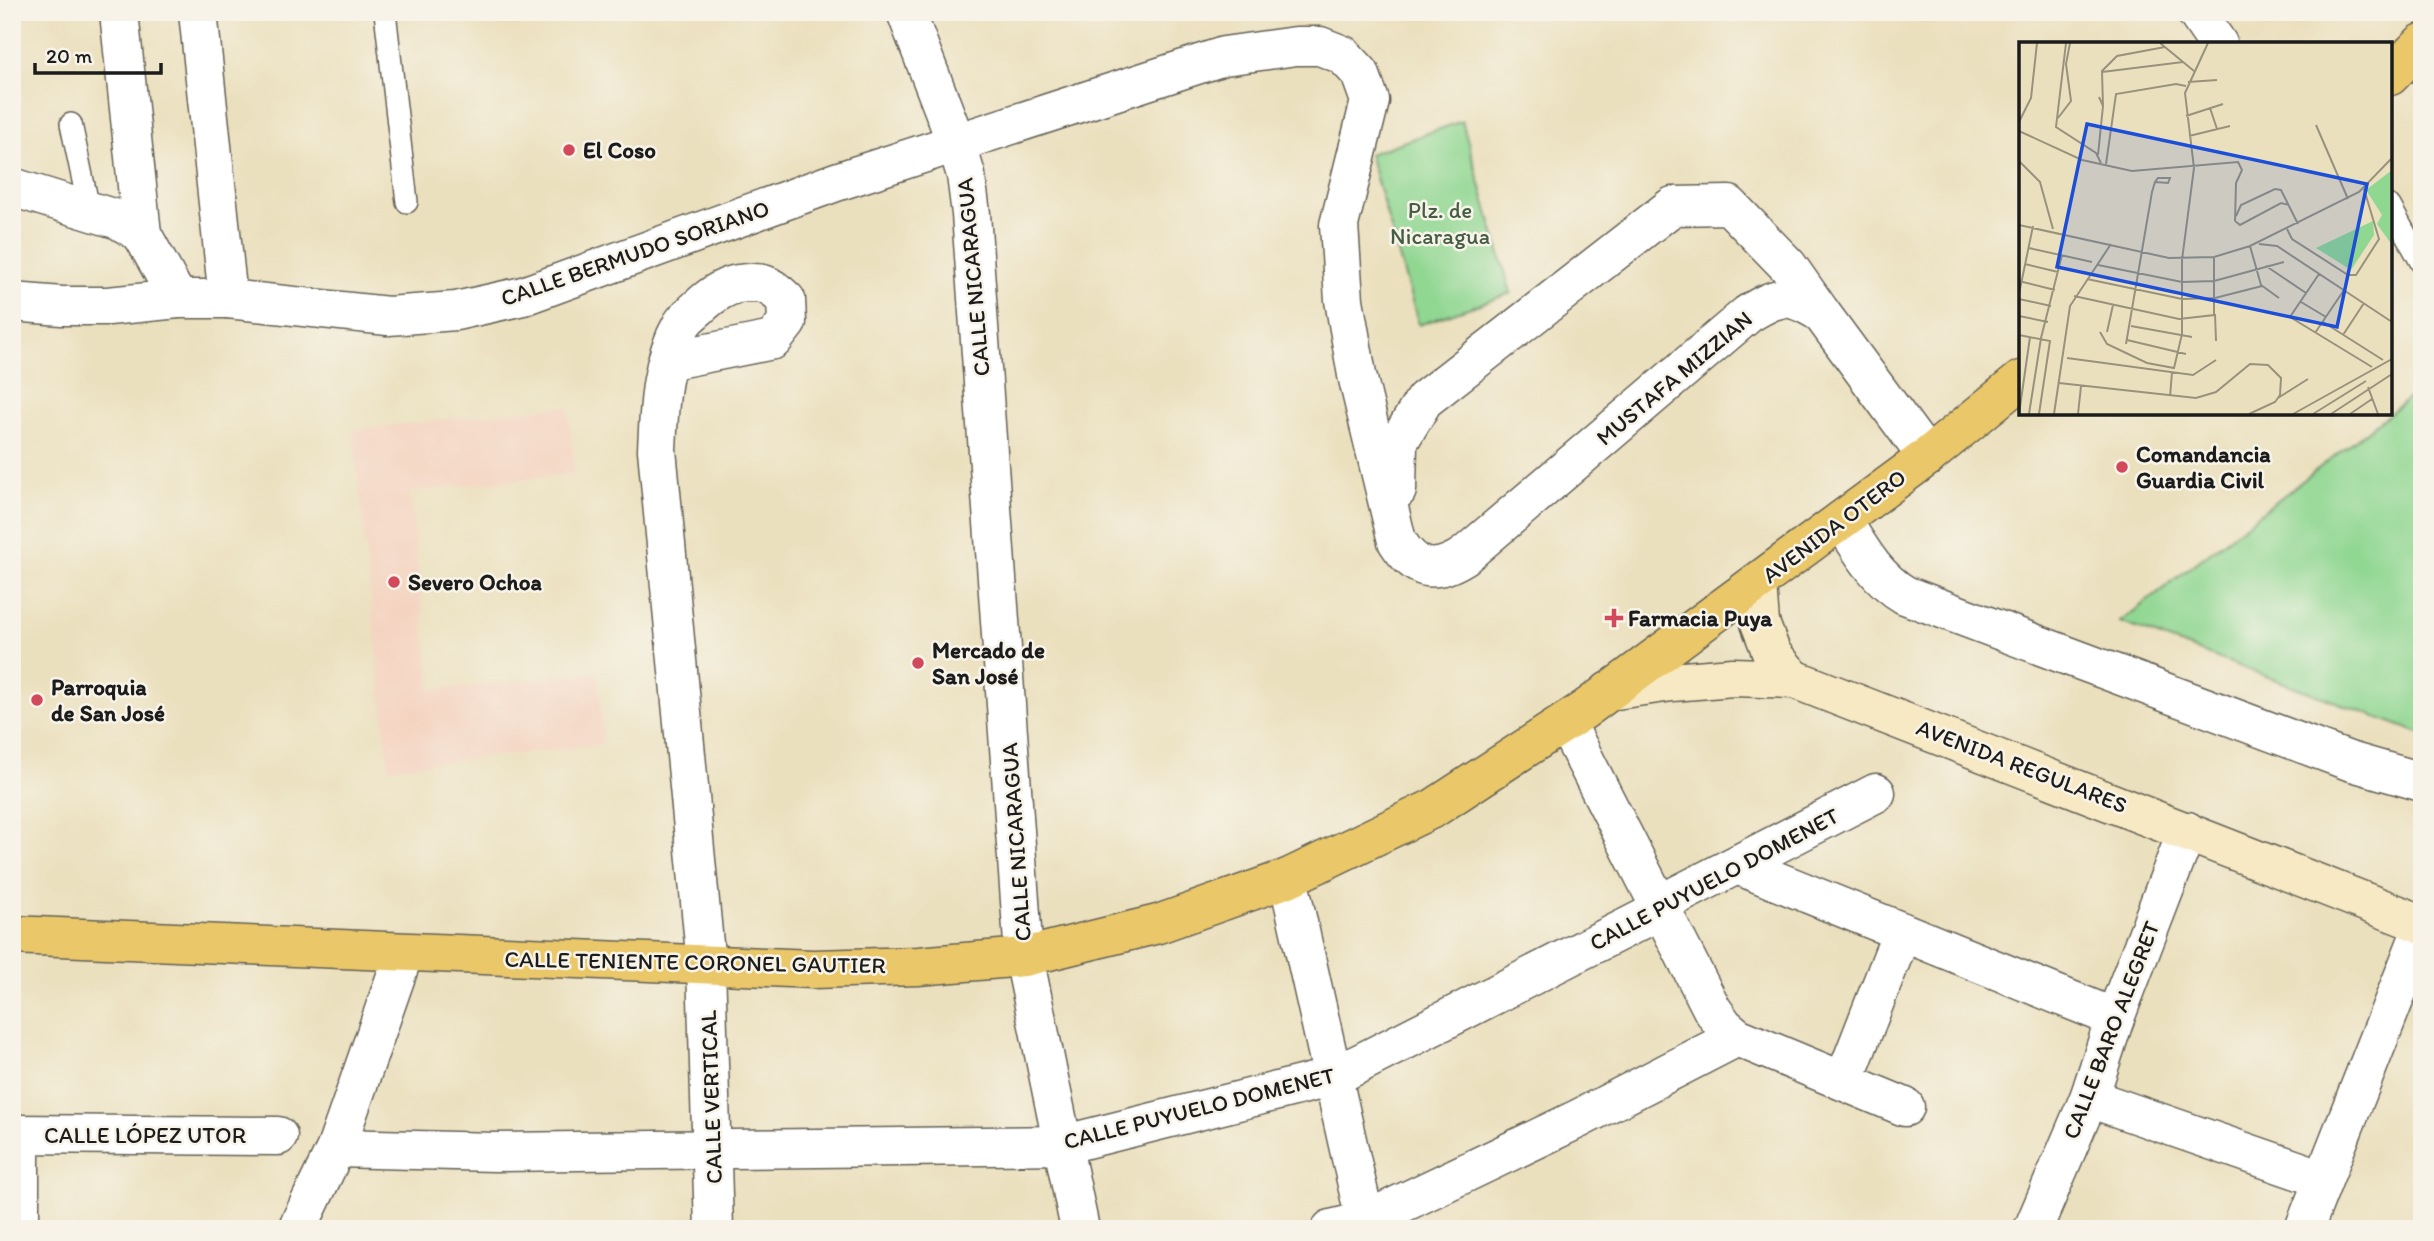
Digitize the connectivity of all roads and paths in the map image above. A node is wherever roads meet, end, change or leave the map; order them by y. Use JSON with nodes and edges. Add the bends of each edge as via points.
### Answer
{"nodes":[{"id":1,"x":119,"y":12,"type":"edge"},
{"id":2,"x":198,"y":12,"type":"edge"},
{"id":3,"x":385,"y":12,"type":"edge"},
{"id":4,"x":906,"y":12,"type":"edge"},
{"id":5,"x":2196,"y":12,"type":"edge"},
{"id":6,"x":2217,"y":42,"type":"edge"},
{"id":7,"x":71,"y":124,"type":"dead end"},
{"id":8,"x":956,"y":142,"type":"junction"},
{"id":9,"x":12,"y":187,"type":"edge"},
{"id":10,"x":407,"y":202,"type":"dead end"},
{"id":11,"x":89,"y":209,"type":"junction"},
{"id":12,"x":2392,"y":210,"type":"edge"},
{"id":13,"x":142,"y":234,"type":"junction"},
{"id":14,"x":2422,"y":264,"type":"edge"},
{"id":15,"x":178,"y":299,"type":"junction"},
{"id":16,"x":228,"y":299,"type":"junction"},
{"id":17,"x":12,"y":302,"type":"edge"},
{"id":18,"x":1821,"y":313,"type":"junction"},
{"id":19,"x":667,"y":361,"type":"dead end"},
{"id":20,"x":2019,"y":382,"type":"edge"},
{"id":21,"x":1927,"y":457,"type":"junction"},
{"id":22,"x":1842,"y":520,"type":"junction"},
{"id":23,"x":1397,"y":541,"type":"junction"},
{"id":24,"x":1757,"y":584,"type":"junction"},
{"id":25,"x":1794,"y":679,"type":"junction"},
{"id":26,"x":1609,"y":691,"type":"junction"},
{"id":27,"x":1566,"y":723,"type":"junction"},
{"id":28,"x":2422,"y":782,"type":"edge"},
{"id":29,"x":1876,"y":793,"type":"dead end"},
{"id":30,"x":2187,"y":831,"type":"junction"},
{"id":31,"x":1737,"y":865,"type":"junction"},
{"id":32,"x":1288,"y":877,"type":"junction"},
{"id":33,"x":1661,"y":909,"type":"junction"},
{"id":34,"x":2422,"y":926,"type":"edge"},
{"id":35,"x":1902,"y":932,"type":"junction"},
{"id":36,"x":12,"y":935,"type":"edge"},
{"id":37,"x":404,"y":953,"type":"junction"},
{"id":38,"x":1024,"y":957,"type":"junction"},
{"id":39,"x":706,"y":965,"type":"junction"},
{"id":40,"x":2115,"y":1018,"type":"junction"},
{"id":41,"x":1737,"y":1037,"type":"junction"},
{"id":42,"x":1333,"y":1077,"type":"junction"},
{"id":43,"x":1844,"y":1081,"type":"junction"},
{"id":44,"x":2089,"y":1098,"type":"junction"},
{"id":45,"x":1905,"y":1107,"type":"dead end"},
{"id":46,"x":16,"y":1134,"type":"edge"},
{"id":47,"x":278,"y":1136,"type":"dead end"},
{"id":48,"x":1062,"y":1145,"type":"junction"},
{"id":49,"x":336,"y":1148,"type":"junction"},
{"id":50,"x":713,"y":1151,"type":"junction"},
{"id":51,"x":2323,"y":1180,"type":"junction"},
{"id":52,"x":1354,"y":1226,"type":"edge"},
{"id":53,"x":2309,"y":1227,"type":"edge"},
{"id":54,"x":20,"y":1229,"type":"edge"},
{"id":55,"x":297,"y":1229,"type":"edge"},
{"id":56,"x":714,"y":1229,"type":"edge"},
{"id":57,"x":1080,"y":1229,"type":"edge"},
{"id":58,"x":2033,"y":1229,"type":"edge"}],
"edges":[{"from":1,"to":13,"type":"street"},
{"from":2,"to":16,"type":"street"},
{"from":3,"to":10,"type":"lane"},
{"from":4,"to":8,"type":"street","name":"CALLE NICARAGUA"},
{"from":5,"to":6,"type":"street"},
{"from":7,"to":11,"type":"lane"},
{"from":8,"to":16,"type":"street","name":"CALLE BERMUDO SORIANO","via":[[523,296],[456,312],[388,316]]},
{"from":8,"to":23,"type":"street","via":[[1224,56],[1308,46],[1343,55],[1360,73],[1370,101],[1339,225],[1344,300]]},
{"from":8,"to":38,"type":"street","name":"CALLE NICARAGUA","via":[[971,214]]},
{"from":9,"to":11,"type":"street"},
{"from":11,"to":13,"type":"street"},
{"from":12,"to":14,"type":"lane"},
{"from":13,"to":15,"type":"street"},
{"from":15,"to":16,"type":"street","name":"CALLE BERMUDO SORIANO"},
{"from":15,"to":17,"type":"street","name":"CALLE BERMUDO SORIANO","via":[[108,306]]},
{"from":18,"to":21,"type":"street","name":"MUSTAFA MIZZIAN"},
{"from":18,"to":23,"type":"street","name":"MUSTAFA MIZZIAN","via":[[1798,299],[1771,299],[1748,314],[1447,567],[1427,568],[1408,558]]},
{"from":18,"to":23,"type":"street","via":[[1788,266],[1729,205],[1673,206],[1424,400],[1398,443]]},
{"from":19,"to":39,"type":"street","name":"CALLE VERTICAL","via":[[657,450]]},
{"from":20,"to":21,"type":"main road","name":"AVENIDA OTERO"},
{"from":21,"to":22,"type":"main road","name":"AVENIDA OTERO"},
{"from":22,"to":24,"type":"main road","name":"AVENIDA OTERO"},
{"from":22,"to":28,"type":"street","via":[[1875,571],[1905,595],[2349,761]]},
{"from":24,"to":25,"type":"main road","via":[[1760,622],[1772,654]]},
{"from":24,"to":26,"type":"main road","name":"AVENIDA OTERO"},
{"from":25,"to":26,"type":"main road","name":"AVENIDA REGULARES","via":[[1733,677]]},
{"from":25,"to":30,"type":"main road","name":"AVENIDA REGULARES"},
{"from":26,"to":27,"type":"main road","name":"CALLE TENIENTE CORONEL GAUTIER"},
{"from":27,"to":32,"type":"main road","name":"CALLE TENIENTE CORONEL GAUTIER","via":[[1434,807]]},
{"from":27,"to":33,"type":"street"},
{"from":29,"to":31,"type":"street","name":"CALLE PUYUELO DOMENET"},
{"from":30,"to":34,"type":"main road","name":"AVENIDA REGULARES"},
{"from":30,"to":40,"type":"street","name":"CALLE BARO ALEGRET"},
{"from":31,"to":33,"type":"street","name":"CALLE PUYUELO DOMENET","via":[[1672,898]]},
{"from":31,"to":35,"type":"street"},
{"from":32,"to":38,"type":"main road","name":"CALLE TENIENTE CORONEL GAUTIER","via":[[1158,924]]},
{"from":32,"to":42,"type":"street"},
{"from":33,"to":41,"type":"street","via":[[1712,1009]]},
{"from":33,"to":42,"type":"street","name":"CALLE PUYUELO DOMENET"},
{"from":34,"to":51,"type":"street"},
{"from":35,"to":40,"type":"street"},
{"from":35,"to":43,"type":"street"},
{"from":36,"to":37,"type":"main road","name":"CALLE TENIENTE CORONEL GAUTIER"},
{"from":37,"to":39,"type":"main road","name":"CALLE TENIENTE CORONEL GAUTIER"},
{"from":37,"to":49,"type":"street"},
{"from":38,"to":39,"type":"main road","name":"CALLE TENIENTE CORONEL GAUTIER","via":[[839,968]]},
{"from":38,"to":48,"type":"street","name":"CALLE NICARAGUA"},
{"from":39,"to":50,"type":"street","name":"CALLE VERTICAL"},
{"from":40,"to":44,"type":"street","name":"CALLE BARO ALEGRET"},
{"from":41,"to":43,"type":"street"},
{"from":41,"to":52,"type":"street"},
{"from":42,"to":48,"type":"street","name":"CALLE PUYUELO DOMENET"},
{"from":42,"to":52,"type":"street"},
{"from":43,"to":45,"type":"street"},
{"from":44,"to":51,"type":"street"},
{"from":44,"to":58,"type":"street","name":"CALLE BARO ALEGRET"},
{"from":46,"to":47,"type":"street","name":"CALLE LÓPEZ UTOR"},
{"from":46,"to":54,"type":"street"},
{"from":48,"to":50,"type":"street","name":"CALLE PUYUELO DOMENET"},
{"from":48,"to":57,"type":"street","name":"CALLE NICARAGUA"},
{"from":49,"to":50,"type":"street","name":"CALLE PUYUELO DOMENET"},
{"from":49,"to":55,"type":"street"},
{"from":50,"to":56,"type":"street","name":"CALLE VERTICAL"},
{"from":51,"to":53,"type":"street"}]}
